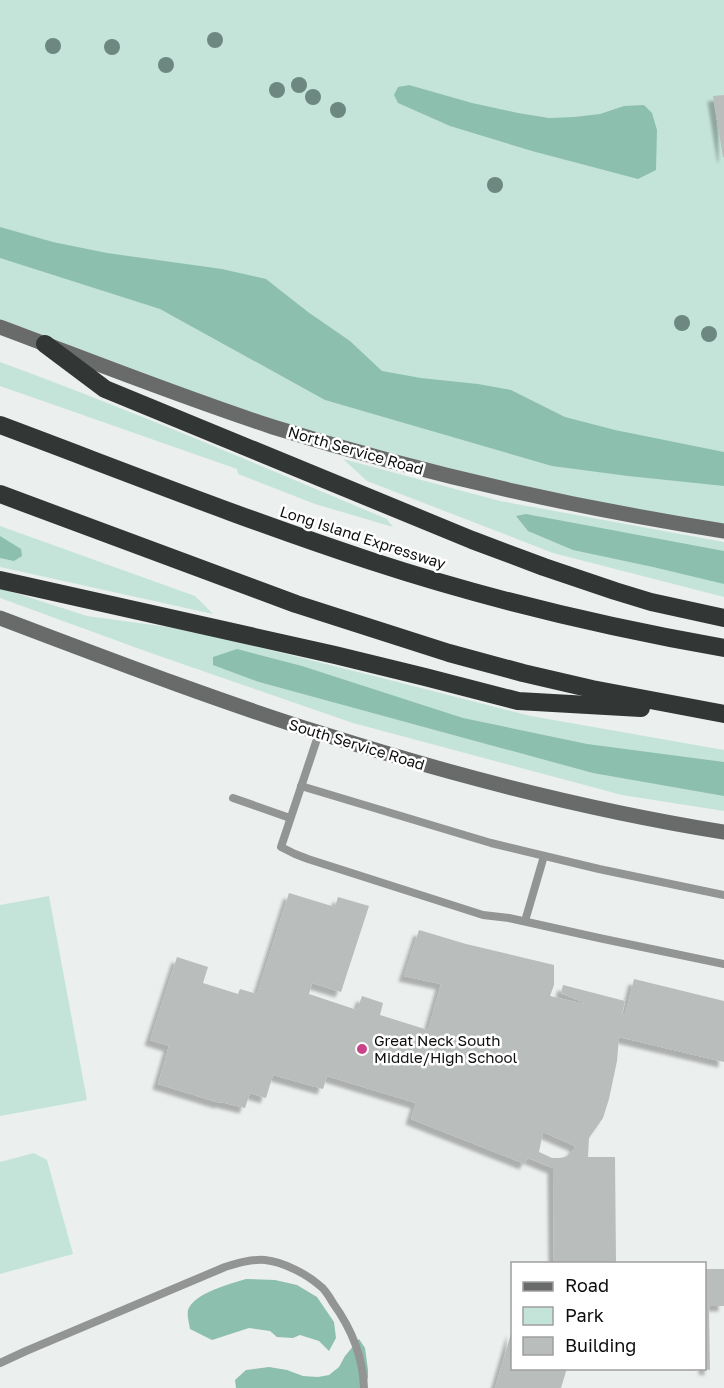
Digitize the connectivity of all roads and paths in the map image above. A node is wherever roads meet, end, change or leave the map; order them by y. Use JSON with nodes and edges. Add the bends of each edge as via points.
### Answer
{"nodes":[{"id":1,"x":0,"y":327,"type":"edge"},
{"id":2,"x":45,"y":344,"type":"junction"},
{"id":3,"x":0,"y":425,"type":"edge"},
{"id":4,"x":0,"y":494,"type":"edge"},
{"id":5,"x":724,"y":531,"type":"edge"},
{"id":6,"x":0,"y":580,"type":"edge"},
{"id":7,"x":0,"y":618,"type":"edge"},
{"id":8,"x":724,"y":618,"type":"edge"},
{"id":9,"x":724,"y":648,"type":"edge"},
{"id":10,"x":718,"y":713,"type":"edge"},
{"id":11,"x":319,"y":733,"type":"junction"},
{"id":12,"x":301,"y":786,"type":"junction"},
{"id":13,"x":233,"y":798,"type":"dead end"},
{"id":14,"x":290,"y":818,"type":"junction"},
{"id":15,"x":724,"y":832,"type":"edge"},
{"id":16,"x":544,"y":856,"type":"junction"},
{"id":17,"x":724,"y":895,"type":"edge"},
{"id":18,"x":525,"y":921,"type":"junction"},
{"id":19,"x":724,"y":964,"type":"edge"},
{"id":20,"x":0,"y":1363,"type":"edge"},
{"id":21,"x":364,"y":1388,"type":"edge"}],
"edges":[{"from":1,"to":2,"type":"main road","name":"North Service Road"},
{"from":2,"to":5,"type":"main road","name":"North Service Road","via":[[210,406],[372,456],[578,506]]},
{"from":2,"to":8,"type":"highway","via":[[105,389],[462,536],[615,591]]},
{"from":3,"to":9,"type":"highway","name":"Long Island Expressway","via":[[254,520],[451,586],[605,626]]},
{"from":4,"to":10,"type":"highway","via":[[296,604],[448,653],[592,689]]},
{"from":6,"to":10,"type":"highway","via":[[518,701]]},
{"from":7,"to":11,"type":"main road","name":"South Service Road"},
{"from":11,"to":12,"type":"lane"},
{"from":11,"to":15,"type":"main road","name":"South Service Road","via":[[535,794]]},
{"from":12,"to":14,"type":"lane"},
{"from":12,"to":16,"type":"lane"},
{"from":13,"to":14,"type":"lane"},
{"from":14,"to":18,"type":"lane","via":[[281,847],[295,855],[483,915]]},
{"from":16,"to":17,"type":"lane"},
{"from":16,"to":18,"type":"lane"},
{"from":18,"to":19,"type":"lane"},
{"from":20,"to":21,"type":"lane","via":[[225,1267],[267,1260],[306,1276],[330,1297],[354,1339]]}]}
